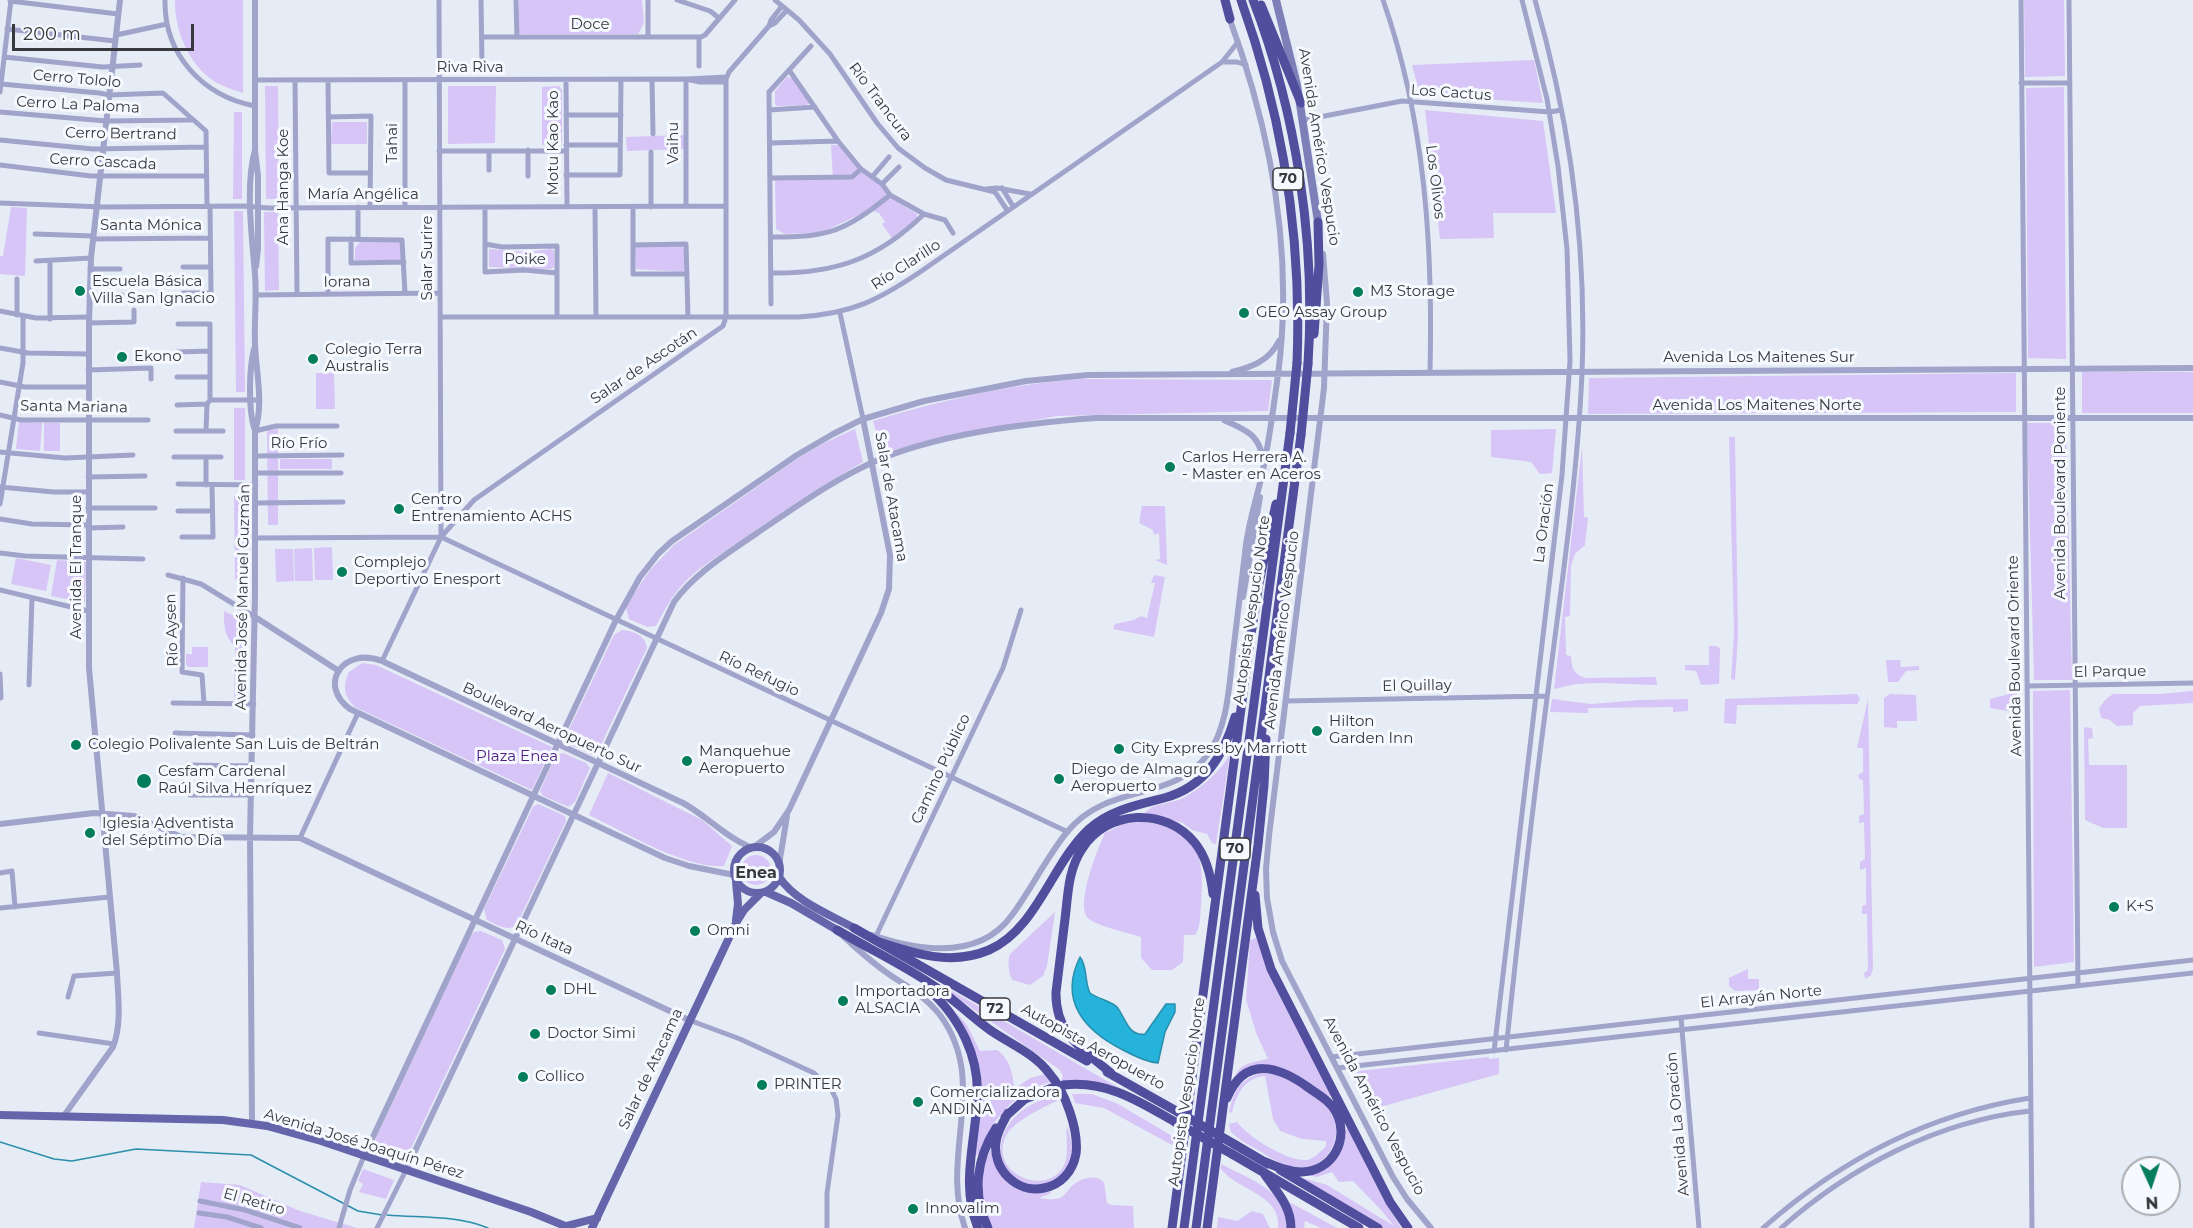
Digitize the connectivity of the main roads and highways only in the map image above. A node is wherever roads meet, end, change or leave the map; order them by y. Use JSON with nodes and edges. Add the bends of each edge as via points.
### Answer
{"nodes":[{"id":1,"x":1223,"y":0,"type":"edge"},
{"id":2,"x":1241,"y":0,"type":"edge"},
{"id":3,"x":1253,"y":0,"type":"edge"},
{"id":4,"x":1258,"y":0,"type":"edge"},
{"id":5,"x":1275,"y":0,"type":"edge"},
{"id":6,"x":1230,"y":19,"type":"road end"},
{"id":7,"x":1301,"y":102,"type":"junction"},
{"id":8,"x":1318,"y":222,"type":"joint"},
{"id":9,"x":1309,"y":361,"type":"junction"},
{"id":10,"x":1286,"y":470,"type":"junction"},
{"id":11,"x":1268,"y":689,"type":"junction"},
{"id":12,"x":1243,"y":692,"type":"junction"},
{"id":13,"x":1257,"y":845,"type":"junction"},
{"id":14,"x":779,"y":877,"type":"junction"},
{"id":15,"x":735,"y":878,"type":"junction"},
{"id":16,"x":763,"y":892,"type":"junction"},
{"id":17,"x":1214,"y":914,"type":"junction"},
{"id":18,"x":736,"y":922,"type":"junction"},
{"id":19,"x":854,"y":928,"type":"joint"},
{"id":20,"x":837,"y":930,"type":"joint"},
{"id":21,"x":877,"y":939,"type":"junction"},
{"id":22,"x":908,"y":971,"type":"junction"},
{"id":23,"x":1112,"y":1074,"type":"junction"},
{"id":24,"x":1008,"y":1113,"type":"junction"},
{"id":25,"x":0,"y":1115,"type":"edge"},
{"id":26,"x":1222,"y":1115,"type":"junction"},
{"id":27,"x":1263,"y":1161,"type":"junction"},
{"id":28,"x":1262,"y":1171,"type":"junction"},
{"id":29,"x":1211,"y":1200,"type":"junction"},
{"id":30,"x":1174,"y":1209,"type":"junction"},
{"id":31,"x":597,"y":1218,"type":"junction"},
{"id":32,"x":568,"y":1227,"type":"edge"},
{"id":33,"x":592,"y":1228,"type":"edge"},
{"id":34,"x":978,"y":1228,"type":"edge"},
{"id":35,"x":988,"y":1228,"type":"edge"},
{"id":36,"x":1166,"y":1228,"type":"edge"},
{"id":37,"x":1172,"y":1228,"type":"edge"},
{"id":38,"x":1184,"y":1228,"type":"edge"},
{"id":39,"x":1196,"y":1228,"type":"edge"},
{"id":40,"x":1207,"y":1228,"type":"edge"},
{"id":41,"x":1214,"y":1228,"type":"edge"},
{"id":42,"x":1291,"y":1228,"type":"edge"},
{"id":43,"x":1359,"y":1228,"type":"edge"},
{"id":44,"x":1378,"y":1228,"type":"edge"},
{"id":45,"x":1408,"y":1228,"type":"edge"}],
"edges":[{"from":1,"to":6,"type":"highway"},
{"from":2,"to":10,"type":"highway","name":"Autopista Vespucio Norte","number":"70","bridge":true,"via":[[1271,97],[1287,172],[1298,278],[1297,363]]},
{"from":3,"to":9,"type":"highway","name":"Autopista Vespucio Norte","number":"70","via":[[1277,75],[1299,176],[1308,266]]},
{"from":4,"to":7,"type":"highway"},
{"from":5,"to":7,"type":"main road","name":"Avenida Américo Vespucio"},
{"from":7,"to":8,"type":"main road","name":"Avenida Américo Vespucio"},
{"from":8,"to":9,"type":"highway","via":[[1317,309]]},
{"from":9,"to":11,"type":"highway","name":"Autopista Vespucio Norte","number":"70","bridge":true},
{"from":10,"to":12,"type":"highway","via":[[1259,583]]},
{"from":10,"to":38,"type":"highway","name":"Autopista Vespucio Norte","number":"70"},
{"from":11,"to":13,"type":"highway","via":[[1265,775]]},
{"from":11,"to":39,"type":"highway","name":"Autopista Vespucio Norte","number":"70"},
{"from":12,"to":17,"type":"highway"},
{"from":12,"to":21,"type":"highway","via":[[1228,741],[1207,772],[1181,792],[1114,812],[1089,829],[1061,863],[1027,918],[1005,941],[980,954],[952,959],[922,955]]},
{"from":13,"to":26,"type":"highway"},
{"from":13,"to":45,"type":"highway","via":[[1256,913],[1265,956],[1382,1186]]},
{"from":14,"to":15,"type":"main road","via":[[780,866],[771,851],[752,847],[736,859]]},
{"from":14,"to":16,"type":"main road"},
{"from":14,"to":19,"type":"main road","via":[[800,897]]},
{"from":15,"to":16,"type":"main road","via":[[748,891]]},
{"from":15,"to":18,"type":"main road","name":"Salar de Atacama"},
{"from":16,"to":18,"type":"main road","name":"Salar de Atacama"},
{"from":16,"to":20,"type":"main road","via":[[791,903]]},
{"from":17,"to":23,"type":"highway","via":[[1206,861],[1191,838],[1173,825],[1153,818],[1122,819],[1102,829],[1082,849],[1070,877],[1057,1008],[1073,1042]]},
{"from":17,"to":30,"type":"highway"},
{"from":18,"to":31,"type":"main road","name":"Salar de Atacama"},
{"from":19,"to":21,"type":"highway","name":"Autopista Aeropuerto","number":"72"},
{"from":20,"to":22,"type":"highway"},
{"from":21,"to":23,"type":"highway","name":"Autopista Aeropuerto","number":"72"},
{"from":22,"to":24,"type":"highway","via":[[1034,1058],[1054,1078],[1067,1105],[1076,1146],[1072,1167],[1060,1181],[1044,1188],[1028,1188],[1003,1173],[996,1143]]},
{"from":22,"to":34,"type":"highway","via":[[948,1009],[972,1053],[978,1094],[969,1185]]},
{"from":23,"to":27,"type":"highway","name":"Autopista Aeropuerto","number":"72","bridge":true},
{"from":24,"to":28,"type":"highway","name":"Autopista Aeropuerto","bridge":true,"via":[[1025,1099],[1052,1088],[1094,1085],[1116,1091]]},
{"from":24,"to":35,"type":"highway","via":[[988,1142],[979,1164],[978,1197]]},
{"from":25,"to":32,"type":"main road","name":"Avenida José Joaquín Pérez","via":[[252,1123],[298,1134]]},
{"from":26,"to":27,"type":"highway","via":[[1230,1091],[1239,1079],[1265,1068],[1294,1077],[1332,1106],[1340,1121],[1341,1137],[1336,1153],[1326,1164],[1300,1172]]},
{"from":26,"to":29,"type":"highway"},
{"from":27,"to":44,"type":"highway","name":"Autopista Aeropuerto","number":"72"},
{"from":28,"to":42,"type":"highway","via":[[1287,1206]]},
{"from":28,"to":43,"type":"highway","name":"Autopista Aeropuerto"},
{"from":29,"to":40,"type":"highway"},
{"from":29,"to":41,"type":"highway"},
{"from":30,"to":36,"type":"highway"},
{"from":30,"to":37,"type":"highway"},
{"from":31,"to":32,"type":"main road"},
{"from":31,"to":33,"type":"main road","name":"Salar de Atacama"}]}
